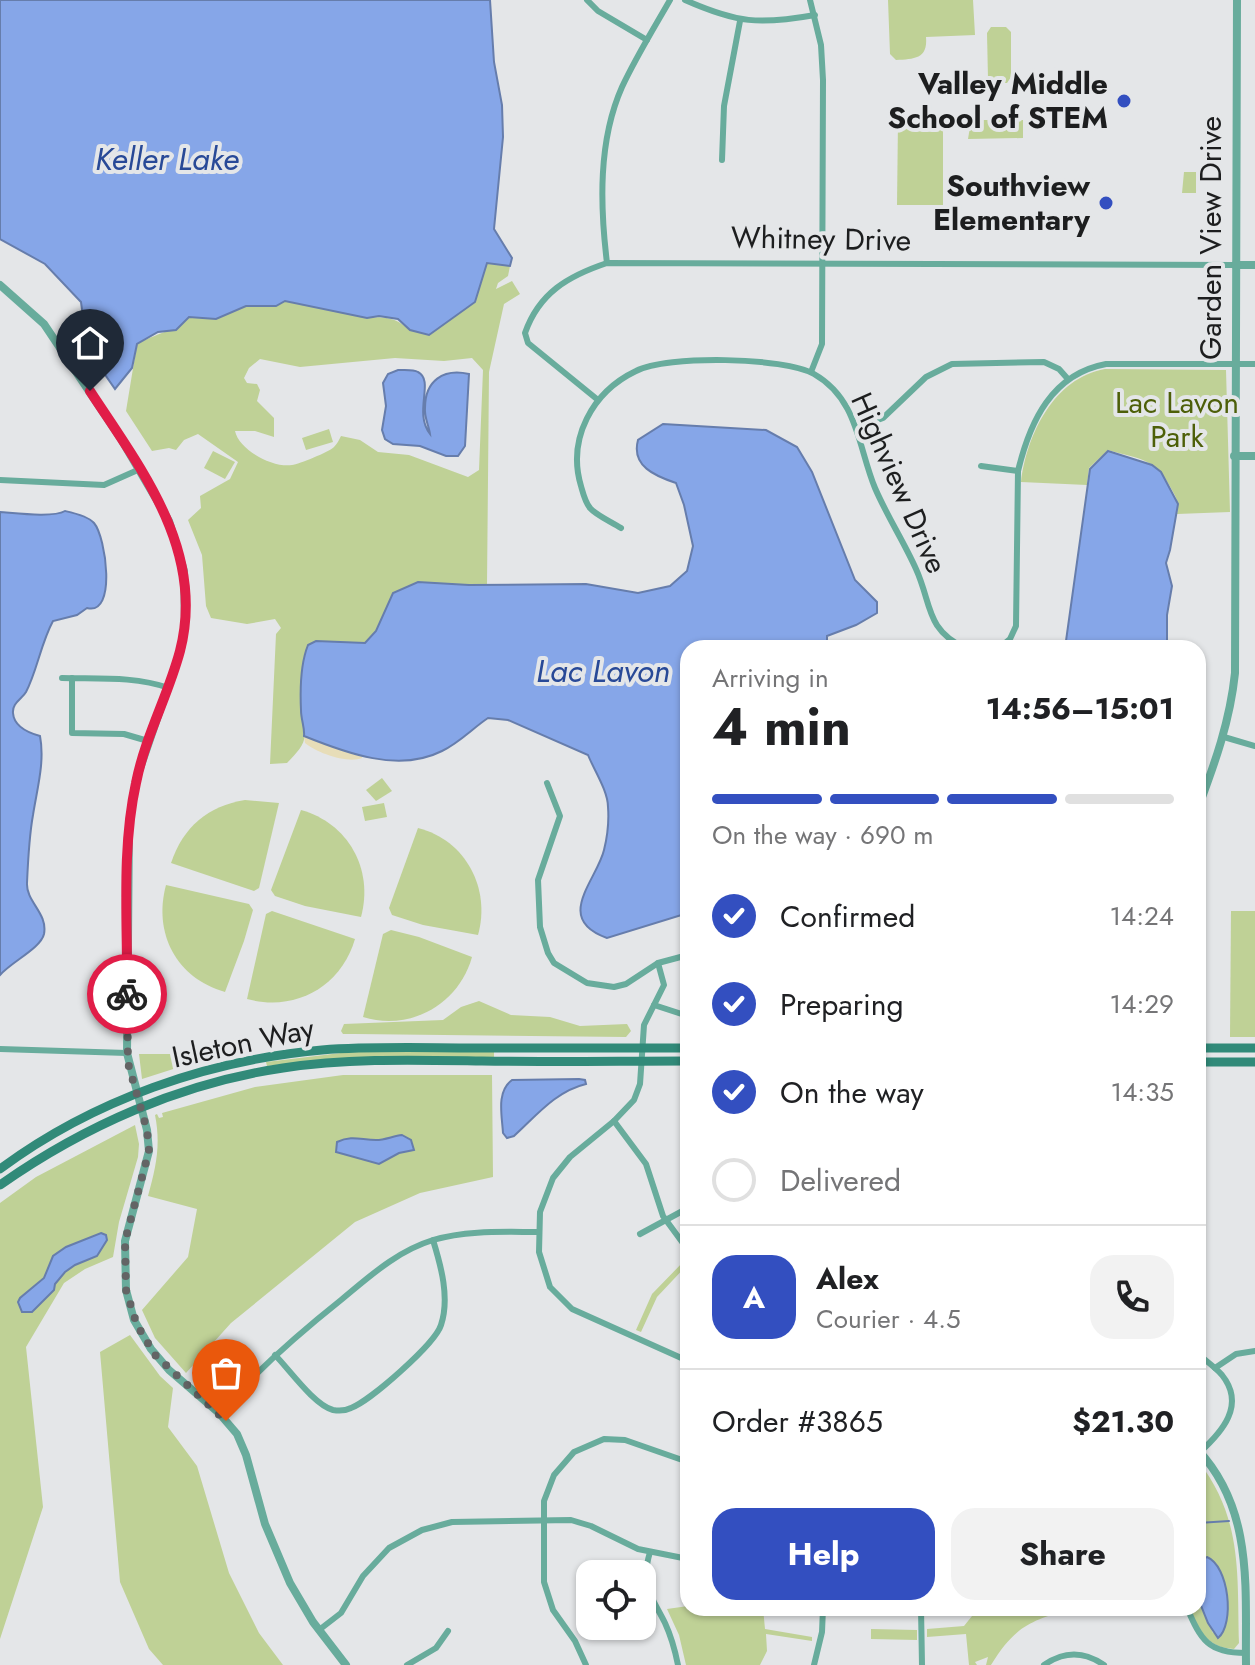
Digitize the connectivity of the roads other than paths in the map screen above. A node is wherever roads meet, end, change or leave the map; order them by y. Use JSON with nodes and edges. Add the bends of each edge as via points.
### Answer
{"nodes":[{"id":1,"x":587,"y":0,"type":"edge"},
{"id":2,"x":670,"y":0,"type":"edge"},
{"id":3,"x":685,"y":0,"type":"edge"},
{"id":4,"x":810,"y":0,"type":"edge"},
{"id":5,"x":1237,"y":0,"type":"edge"},
{"id":6,"x":815,"y":15,"type":"junction"},
{"id":7,"x":740,"y":21,"type":"junction"},
{"id":8,"x":647,"y":40,"type":"junction"},
{"id":9,"x":722,"y":160,"type":"dead end"},
{"id":10,"x":607,"y":263,"type":"junction"},
{"id":11,"x":823,"y":264,"type":"junction"},
{"id":12,"x":1235,"y":265,"type":"junction"},
{"id":13,"x":1255,"y":265,"type":"edge"},
{"id":14,"x":0,"y":285,"type":"edge"},
{"id":15,"x":1234,"y":364,"type":"junction"},
{"id":16,"x":1255,"y":364,"type":"edge"},
{"id":17,"x":811,"y":372,"type":"junction"},
{"id":18,"x":1067,"y":378,"type":"junction"},
{"id":19,"x":598,"y":400,"type":"junction"},
{"id":20,"x":857,"y":428,"type":"junction"},
{"id":21,"x":1234,"y":456,"type":"junction"},
{"id":22,"x":1255,"y":456,"type":"edge"},
{"id":23,"x":981,"y":466,"type":"dead end"},
{"id":24,"x":140,"y":469,"type":"junction"},
{"id":25,"x":1018,"y":471,"type":"junction"},
{"id":26,"x":0,"y":480,"type":"edge"},
{"id":27,"x":621,"y":528,"type":"dead end"},
{"id":28,"x":949,"y":640,"type":"edge"},
{"id":29,"x":1009,"y":640,"type":"edge"},
{"id":30,"x":62,"y":678,"type":"dead end"},
{"id":31,"x":72,"y":678,"type":"junction"},
{"id":32,"x":169,"y":688,"type":"junction"},
{"id":33,"x":1224,"y":737,"type":"junction"},
{"id":34,"x":148,"y":741,"type":"junction"},
{"id":35,"x":1255,"y":746,"type":"edge"},
{"id":36,"x":547,"y":783,"type":"dead end"},
{"id":37,"x":1206,"y":786,"type":"edge"},
{"id":38,"x":680,"y":957,"type":"edge"},
{"id":39,"x":658,"y":963,"type":"junction"},
{"id":40,"x":654,"y":1005,"type":"junction"},
{"id":41,"x":680,"y":1013,"type":"edge"},
{"id":42,"x":642,"y":1048,"type":"junction"},
{"id":43,"x":680,"y":1048,"type":"edge"},
{"id":44,"x":1206,"y":1048,"type":"edge"},
{"id":45,"x":1255,"y":1048,"type":"edge"},
{"id":46,"x":0,"y":1049,"type":"edge"},
{"id":47,"x":127,"y":1053,"type":"junction"},
{"id":48,"x":641,"y":1061,"type":"junction"},
{"id":49,"x":680,"y":1061,"type":"edge"},
{"id":50,"x":1206,"y":1062,"type":"edge"},
{"id":51,"x":1255,"y":1062,"type":"edge"},
{"id":52,"x":138,"y":1100,"type":"junction"},
{"id":53,"x":614,"y":1121,"type":"junction"},
{"id":54,"x":0,"y":1169,"type":"edge"},
{"id":55,"x":0,"y":1185,"type":"edge"},
{"id":56,"x":680,"y":1213,"type":"edge"},
{"id":57,"x":665,"y":1221,"type":"junction"},
{"id":58,"x":538,"y":1232,"type":"junction"},
{"id":59,"x":640,"y":1234,"type":"dead end"},
{"id":60,"x":433,"y":1240,"type":"junction"},
{"id":61,"x":680,"y":1240,"type":"edge"},
{"id":62,"x":1255,"y":1351,"type":"edge"},
{"id":63,"x":275,"y":1355,"type":"junction"},
{"id":64,"x":680,"y":1357,"type":"edge"},
{"id":65,"x":1206,"y":1361,"type":"edge"},
{"id":66,"x":1215,"y":1368,"type":"junction"},
{"id":67,"x":219,"y":1413,"type":"junction"},
{"id":68,"x":1206,"y":1445,"type":"edge"},
{"id":69,"x":680,"y":1459,"type":"edge"},
{"id":70,"x":1206,"y":1461,"type":"edge"},
{"id":71,"x":543,"y":1520,"type":"junction"},
{"id":72,"x":650,"y":1552,"type":"junction"},
{"id":73,"x":680,"y":1558,"type":"edge"},
{"id":74,"x":823,"y":1616,"type":"edge"},
{"id":75,"x":921,"y":1616,"type":"edge"},
{"id":76,"x":1191,"y":1616,"type":"edge"},
{"id":77,"x":319,"y":1630,"type":"junction"},
{"id":78,"x":448,"y":1631,"type":"dead end"},
{"id":79,"x":1246,"y":1653,"type":"junction"},
{"id":80,"x":346,"y":1665,"type":"edge"},
{"id":81,"x":407,"y":1665,"type":"edge"},
{"id":82,"x":586,"y":1665,"type":"edge"},
{"id":83,"x":678,"y":1665,"type":"edge"},
{"id":84,"x":814,"y":1665,"type":"edge"},
{"id":85,"x":922,"y":1665,"type":"edge"},
{"id":86,"x":1044,"y":1665,"type":"edge"},
{"id":87,"x":1104,"y":1665,"type":"edge"},
{"id":88,"x":1246,"y":1665,"type":"edge"}],
"edges":[{"from":1,"to":8,"type":"street"},
{"from":2,"to":8,"type":"street"},
{"from":3,"to":7,"type":"street"},
{"from":4,"to":6,"type":"street"},
{"from":5,"to":12,"type":"street","name":"Garden View Drive"},
{"from":6,"to":7,"type":"street"},
{"from":6,"to":11,"type":"street","via":[[823,80]]},
{"from":7,"to":9,"type":"street","via":[[724,106]]},
{"from":8,"to":10,"type":"street","via":[[621,89],[607,138],[602,224]]},
{"from":10,"to":11,"type":"street","name":"Whitney Drive"},
{"from":10,"to":19,"type":"street","name":"Whitney Drive","via":[[559,284],[544,298],[525,333],[528,343]]},
{"from":11,"to":12,"type":"street","name":"Whitney Drive"},
{"from":11,"to":17,"type":"street","via":[[822,344]]},
{"from":12,"to":13,"type":"street","name":"Whitney Drive"},
{"from":12,"to":15,"type":"street","name":"Garden View Drive"},
{"from":14,"to":24,"type":"street","via":[[44,324]]},
{"from":15,"to":16,"type":"street"},
{"from":15,"to":18,"type":"street","via":[[1106,364]]},
{"from":15,"to":21,"type":"street","name":"Garden View Drive"},
{"from":17,"to":19,"type":"street","name":"Highview Drive","via":[[776,362],[666,362],[632,372]]},
{"from":17,"to":20,"type":"street","name":"Highview Drive","via":[[840,396]]},
{"from":18,"to":20,"type":"street","via":[[1044,362],[952,364],[926,377],[883,418]]},
{"from":18,"to":25,"type":"street","via":[[1033,425]]},
{"from":19,"to":27,"type":"street","name":"Highview Drive","via":[[579,435],[578,474],[591,510]]},
{"from":20,"to":28,"type":"street","name":"Highview Drive","via":[[874,487],[917,571],[933,620]]},
{"from":21,"to":22,"type":"street"},
{"from":21,"to":33,"type":"street","name":"Garden View Drive","via":[[1235,673]]},
{"from":23,"to":25,"type":"street"},
{"from":24,"to":26,"type":"street","via":[[104,485]]},
{"from":24,"to":32,"type":"street","via":[[169,521],[184,571],[185,623]]},
{"from":25,"to":29,"type":"street","via":[[1016,626]]},
{"from":30,"to":31,"type":"street"},
{"from":31,"to":32,"type":"street","via":[[137,680]]},
{"from":31,"to":34,"type":"street","via":[[72,733],[124,734]]},
{"from":32,"to":34,"type":"street"},
{"from":33,"to":35,"type":"street"},
{"from":33,"to":37,"type":"street","name":"Garden View Drive"},
{"from":34,"to":47,"type":"street","via":[[129,825]]},
{"from":36,"to":39,"type":"street","via":[[560,816],[538,880],[540,927],[554,963],[571,976],[602,987],[626,984]]},
{"from":38,"to":39,"type":"street"},
{"from":39,"to":40,"type":"street","via":[[664,985]]},
{"from":40,"to":41,"type":"street"},
{"from":40,"to":42,"type":"street","via":[[644,1025]]},
{"from":42,"to":43,"type":"main road","name":"Isleton Way"},
{"from":42,"to":48,"type":"street"},
{"from":42,"to":52,"type":"main road","name":"Isleton Way","via":[[341,1049],[278,1055],[193,1075]]},
{"from":44,"to":45,"type":"main road"},
{"from":46,"to":47,"type":"street"},
{"from":47,"to":52,"type":"street"},
{"from":48,"to":49,"type":"main road","name":"Isleton Way"},
{"from":48,"to":52,"type":"main road","name":"Isleton Way","via":[[366,1061],[283,1068]]},
{"from":48,"to":53,"type":"street","via":[[634,1100]]},
{"from":50,"to":51,"type":"main road"},
{"from":52,"to":54,"type":"main road","name":"Isleton Way","via":[[61,1130]]},
{"from":52,"to":55,"type":"main road","name":"Isleton Way"},
{"from":52,"to":67,"type":"street","via":[[149,1151],[124,1248],[131,1310],[155,1355]]},
{"from":53,"to":57,"type":"street","via":[[649,1169]]},
{"from":53,"to":58,"type":"street","via":[[559,1169],[543,1200]]},
{"from":56,"to":57,"type":"street"},
{"from":57,"to":59,"type":"street"},
{"from":57,"to":61,"type":"street"},
{"from":58,"to":60,"type":"street","via":[[468,1233]]},
{"from":58,"to":64,"type":"street","via":[[544,1276],[567,1305]]},
{"from":60,"to":63,"type":"street","via":[[382,1266]]},
{"from":60,"to":63,"type":"street","via":[[443,1288],[438,1331],[422,1352],[354,1407],[327,1408]]},
{"from":62,"to":66,"type":"street","via":[[1236,1354]]},
{"from":63,"to":67,"type":"street"},
{"from":65,"to":66,"type":"street"},
{"from":66,"to":68,"type":"street","via":[[1227,1382],[1231,1408],[1223,1430]]},
{"from":67,"to":77,"type":"street","via":[[241,1441],[275,1551]]},
{"from":69,"to":71,"type":"street","via":[[618,1439],[591,1443],[558,1469],[545,1495]]},
{"from":70,"to":79,"type":"street","via":[[1225,1487],[1239,1522]]},
{"from":71,"to":72,"type":"street","via":[[584,1523]]},
{"from":71,"to":77,"type":"street","via":[[452,1522],[405,1538],[375,1561],[341,1613]]},
{"from":71,"to":82,"type":"street","via":[[545,1589]]},
{"from":72,"to":73,"type":"street"},
{"from":72,"to":83,"type":"street","via":[[647,1589]]},
{"from":74,"to":84,"type":"street"},
{"from":75,"to":85,"type":"street"},
{"from":76,"to":79,"type":"street","via":[[1208,1644],[1228,1653]]},
{"from":77,"to":80,"type":"street"},
{"from":78,"to":81,"type":"street","via":[[436,1648]]},
{"from":79,"to":88,"type":"street"},
{"from":86,"to":87,"type":"street","via":[[1076,1654]]}]}
